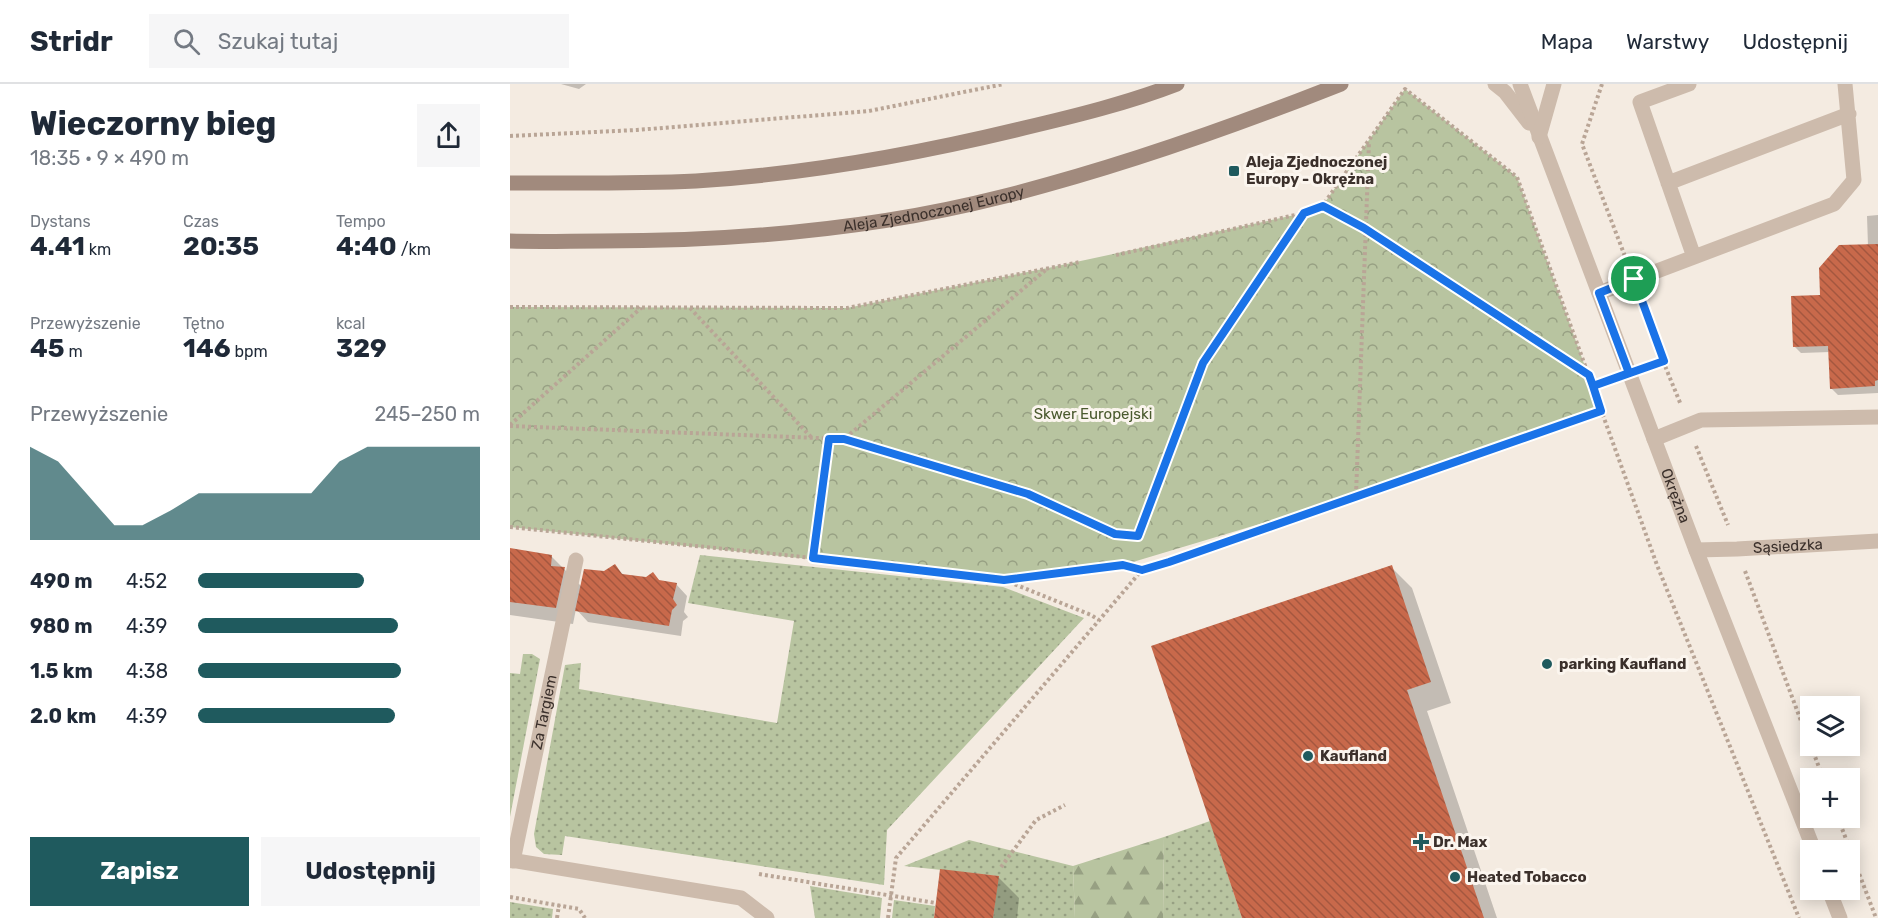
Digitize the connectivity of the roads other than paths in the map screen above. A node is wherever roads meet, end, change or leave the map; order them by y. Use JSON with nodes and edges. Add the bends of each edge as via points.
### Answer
{"nodes":[{"id":1,"x":1177,"y":84,"type":"edge"},
{"id":2,"x":1341,"y":84,"type":"edge"},
{"id":3,"x":1495,"y":84,"type":"edge"},
{"id":4,"x":1520,"y":84,"type":"edge"},
{"id":5,"x":1554,"y":84,"type":"edge"},
{"id":6,"x":1689,"y":84,"type":"edge"},
{"id":7,"x":1845,"y":84,"type":"edge"},
{"id":8,"x":1849,"y":114,"type":"junction"},
{"id":9,"x":1539,"y":137,"type":"junction"},
{"id":10,"x":510,"y":183,"type":"edge"},
{"id":11,"x":1668,"y":183,"type":"junction"},
{"id":12,"x":510,"y":241,"type":"edge"},
{"id":13,"x":1694,"y":257,"type":"junction"},
{"id":14,"x":1599,"y":293,"type":"junction"},
{"id":15,"x":1878,"y":417,"type":"edge"},
{"id":16,"x":1654,"y":439,"type":"junction"},
{"id":17,"x":1878,"y":540,"type":"edge"},
{"id":18,"x":1696,"y":550,"type":"junction"},
{"id":19,"x":576,"y":560,"type":"dead end"},
{"id":20,"x":1810,"y":840,"type":"edge"},
{"id":21,"x":512,"y":861,"type":"edge"},
{"id":22,"x":1833,"y":900,"type":"edge"},
{"id":23,"x":767,"y":918,"type":"edge"},
{"id":24,"x":1840,"y":918,"type":"edge"}],
"edges":[{"from":1,"to":10,"type":"main road","via":[[1066,118],[896,157],[698,181]]},
{"from":2,"to":12,"type":"main road","name":"Aleja Zjednoczonej Europy","via":[[1137,158],[1001,198],[919,215],[731,237]]},
{"from":3,"to":9,"type":"street","name":"Okrężna"},
{"from":4,"to":9,"type":"street","name":"Okrężna"},
{"from":5,"to":9,"type":"street"},
{"from":6,"to":11,"type":"street","via":[[1640,102]]},
{"from":7,"to":8,"type":"street"},
{"from":8,"to":11,"type":"street"},
{"from":8,"to":13,"type":"street","via":[[1854,180],[1834,204]]},
{"from":9,"to":14,"type":"street","name":"Okrężna"},
{"from":11,"to":13,"type":"street"},
{"from":13,"to":14,"type":"street"},
{"from":14,"to":16,"type":"street","name":"Okrężna"},
{"from":15,"to":16,"type":"street","via":[[1701,420]]},
{"from":16,"to":18,"type":"street","name":"Okrężna"},
{"from":17,"to":18,"type":"street","name":"Sąsiedzka"},
{"from":18,"to":20,"type":"street","name":"Okrężna"},
{"from":19,"to":21,"type":"street","name":"Za Targiem"},
{"from":21,"to":23,"type":"street","via":[[741,898]]},
{"from":22,"to":24,"type":"street"}]}
